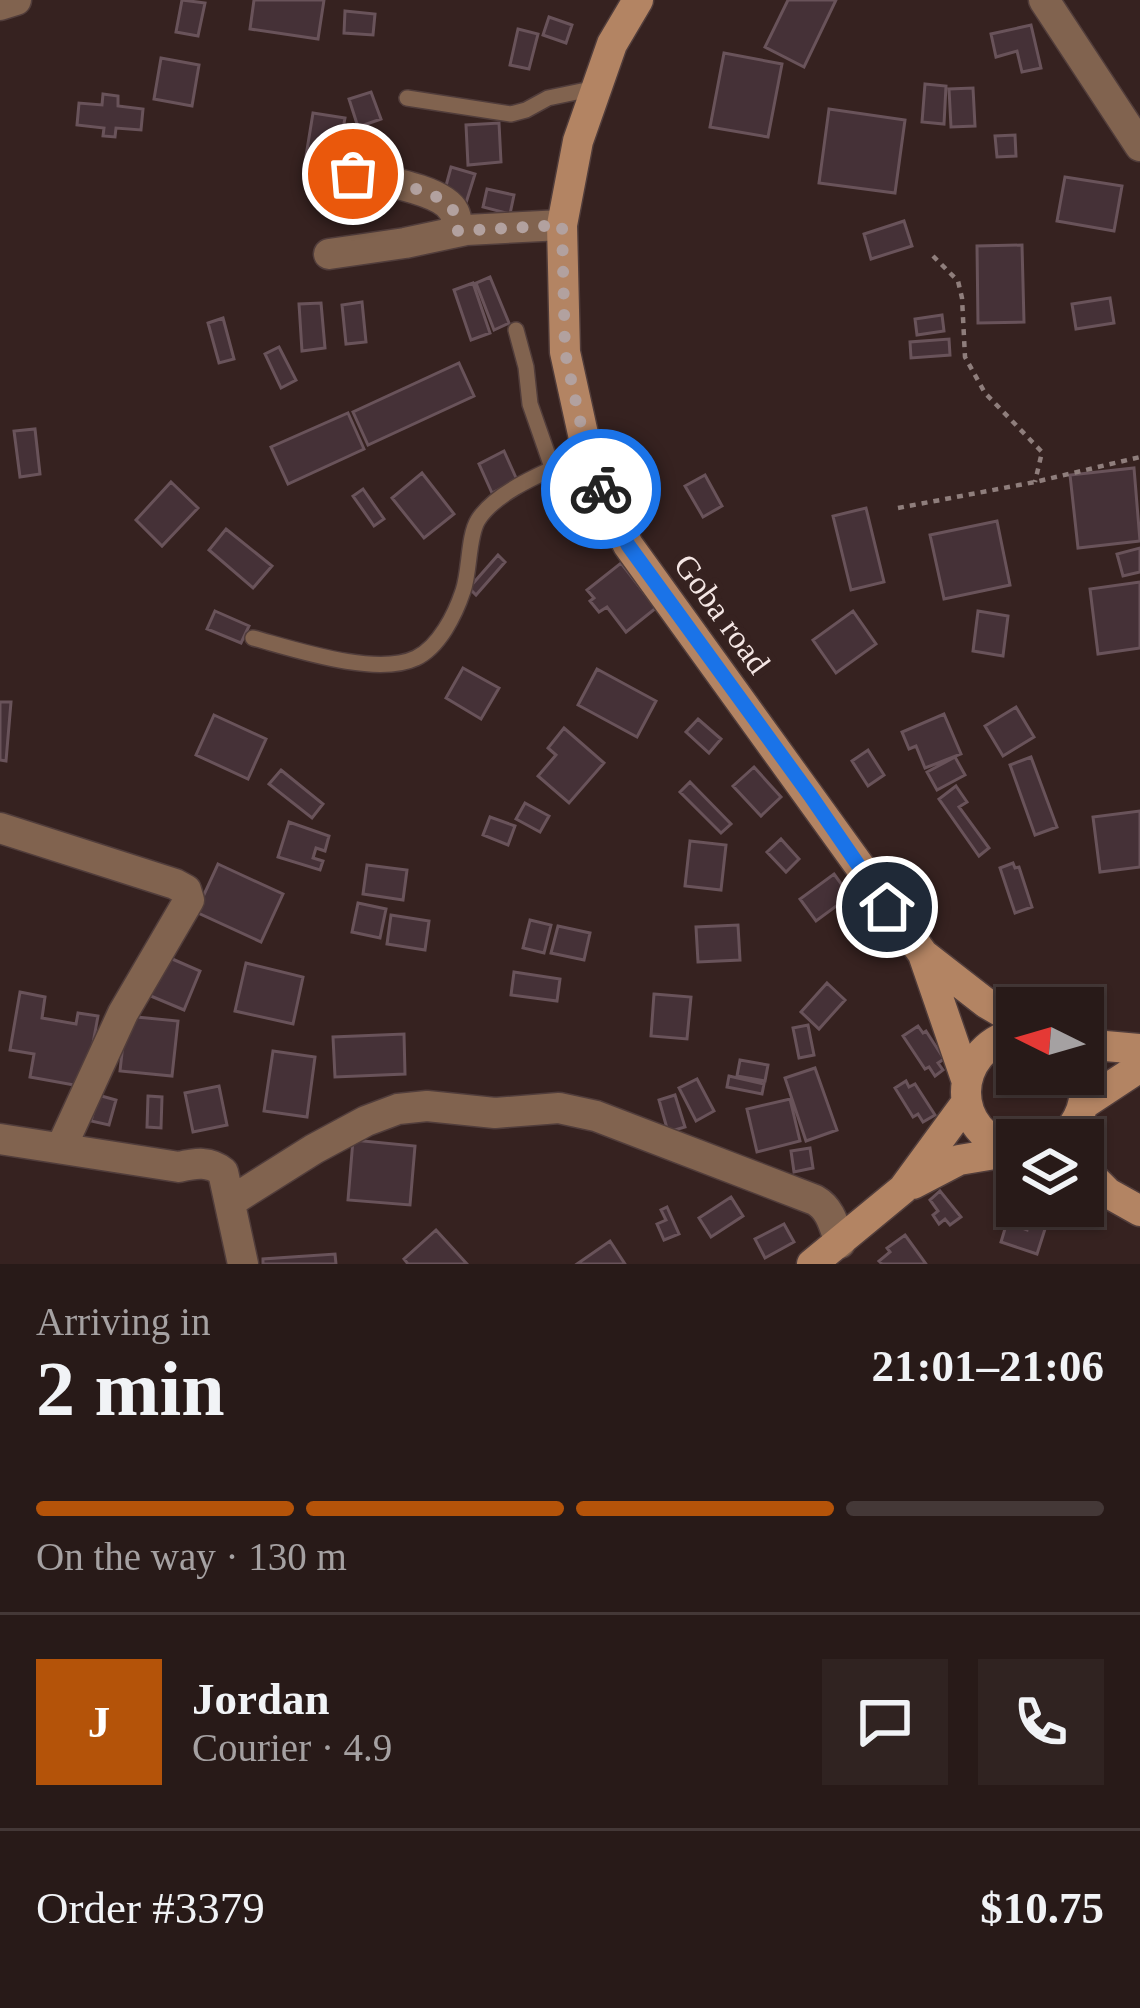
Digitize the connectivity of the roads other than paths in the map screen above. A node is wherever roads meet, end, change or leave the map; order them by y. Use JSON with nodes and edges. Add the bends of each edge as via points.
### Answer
{"nodes":[{"id":1,"x":16,"y":0,"type":"edge"},
{"id":2,"x":638,"y":0,"type":"edge"},
{"id":3,"x":1045,"y":0,"type":"edge"},
{"id":4,"x":0,"y":5,"type":"edge"},
{"id":5,"x":596,"y":88,"type":"junction"},
{"id":6,"x":407,"y":98,"type":"dead end"},
{"id":7,"x":1140,"y":146,"type":"edge"},
{"id":8,"x":353,"y":174,"type":"dead end"},
{"id":9,"x":562,"y":225,"type":"junction"},
{"id":10,"x":458,"y":231,"type":"junction"},
{"id":11,"x":329,"y":254,"type":"dead end"},
{"id":12,"x":516,"y":330,"type":"dead end"},
{"id":13,"x":588,"y":452,"type":"junction"},
{"id":14,"x":553,"y":470,"type":"junction"},
{"id":15,"x":253,"y":638,"type":"dead end"},
{"id":16,"x":0,"y":828,"type":"edge"},
{"id":17,"x":923,"y":954,"type":"junction"},
{"id":18,"x":996,"y":1009,"type":"edge"},
{"id":19,"x":996,"y":1040,"type":"edge"},
{"id":20,"x":1104,"y":1046,"type":"edge"},
{"id":21,"x":1140,"y":1049,"type":"edge"},
{"id":22,"x":1140,"y":1067,"type":"edge"},
{"id":23,"x":1104,"y":1081,"type":"edge"},
{"id":24,"x":966,"y":1091,"type":"junction"},
{"id":25,"x":0,"y":1138,"type":"edge"},
{"id":26,"x":996,"y":1143,"type":"edge"},
{"id":27,"x":61,"y":1148,"type":"junction"},
{"id":28,"x":996,"y":1154,"type":"edge"},
{"id":29,"x":903,"y":1189,"type":"junction"},
{"id":30,"x":1104,"y":1189,"type":"edge"},
{"id":31,"x":230,"y":1202,"type":"junction"},
{"id":32,"x":1140,"y":1211,"type":"edge"},
{"id":33,"x":840,"y":1243,"type":"junction"},
{"id":34,"x":243,"y":1264,"type":"edge"},
{"id":35,"x":812,"y":1264,"type":"edge"}],
"edges":[{"from":1,"to":4,"type":"street"},
{"from":2,"to":5,"type":"street","name":"Goba road"},
{"from":3,"to":7,"type":"street"},
{"from":5,"to":6,"type":"lane","via":[[511,114]]},
{"from":5,"to":9,"type":"street","name":"Goba road"},
{"from":8,"to":10,"type":"street","via":[[446,202]]},
{"from":9,"to":10,"type":"street"},
{"from":9,"to":13,"type":"street","name":"Goba road","via":[[565,352]]},
{"from":10,"to":11,"type":"street"},
{"from":12,"to":14,"type":"lane"},
{"from":13,"to":14,"type":"lane"},
{"from":13,"to":17,"type":"street","name":"Goba road","via":[[628,545]]},
{"from":14,"to":15,"type":"lane","via":[[500,496],[476,522],[457,608],[421,656],[365,664]]},
{"from":16,"to":27,"type":"street","via":[[176,884],[189,900],[123,1012]]},
{"from":17,"to":18,"type":"street"},
{"from":17,"to":24,"type":"street"},
{"from":19,"to":24,"type":"street","via":[[976,1057]]},
{"from":20,"to":21,"type":"street"},
{"from":22,"to":23,"type":"street"},
{"from":24,"to":26,"type":"street","via":[[975,1124]]},
{"from":24,"to":29,"type":"street"},
{"from":25,"to":27,"type":"street"},
{"from":27,"to":31,"type":"street","via":[[214,1165]]},
{"from":28,"to":29,"type":"street","via":[[959,1160]]},
{"from":29,"to":33,"type":"street"},
{"from":30,"to":32,"type":"street"},
{"from":31,"to":33,"type":"street","via":[[398,1109],[559,1108],[814,1200],[830,1214]]},
{"from":31,"to":34,"type":"street"},
{"from":33,"to":35,"type":"street"}]}
